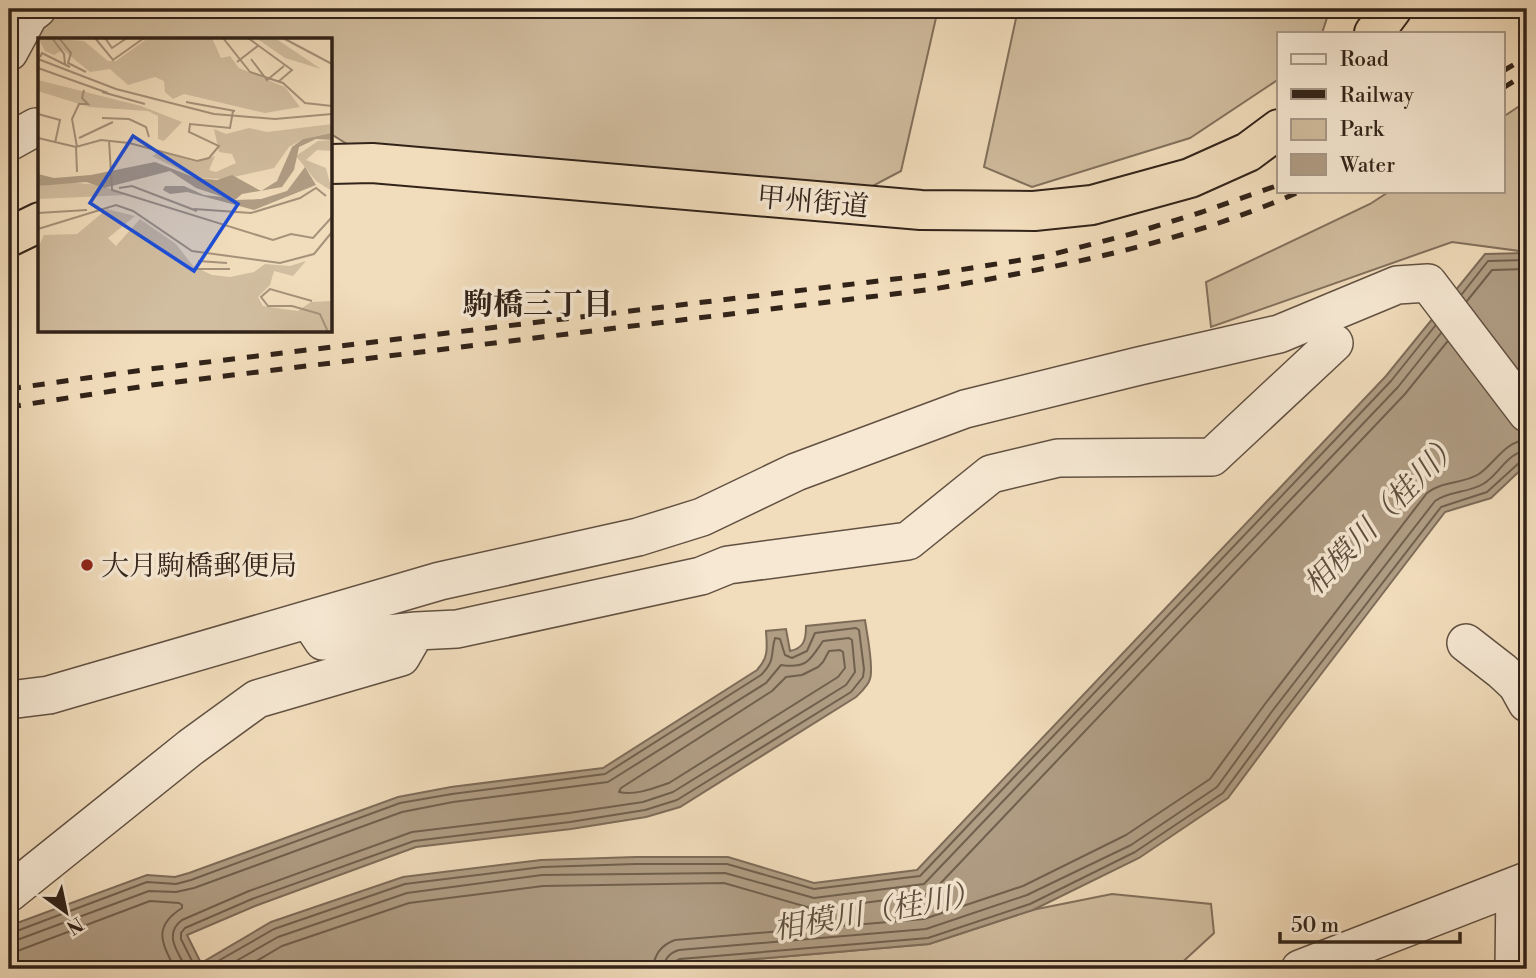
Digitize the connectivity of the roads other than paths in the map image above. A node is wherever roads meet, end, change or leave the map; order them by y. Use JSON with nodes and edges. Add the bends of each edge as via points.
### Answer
{"nodes":[{"id":1,"x":37,"y":9,"type":"edge"},
{"id":2,"x":1392,"y":9,"type":"edge"},
{"id":3,"x":1375,"y":32,"type":"edge"},
{"id":4,"x":9,"y":52,"type":"edge"},
{"id":5,"x":1277,"y":130,"type":"edge"},
{"id":6,"x":332,"y":164,"type":"edge"},
{"id":7,"x":38,"y":223,"type":"edge"},
{"id":8,"x":9,"y":237,"type":"edge"},
{"id":9,"x":1334,"y":343,"type":"dead end"},
{"id":10,"x":1527,"y":413,"type":"edge"},
{"id":11,"x":309,"y":620,"type":"junction"},
{"id":12,"x":416,"y":631,"type":"junction"},
{"id":13,"x":1466,"y":643,"type":"dead end"},
{"id":14,"x":9,"y":700,"type":"edge"},
{"id":15,"x":1527,"y":703,"type":"edge"},
{"id":16,"x":1521,"y":884,"type":"edge"},
{"id":17,"x":9,"y":893,"type":"edge"},
{"id":18,"x":1300,"y":969,"type":"edge"},
{"id":19,"x":1514,"y":969,"type":"edge"}],
"edges":[{"from":1,"to":4,"type":"street"},
{"from":2,"to":3,"type":"highway"},
{"from":5,"to":6,"type":"highway","name":"甲州街道","via":[[1248,152],[1190,178],[1092,205],[1034,211],[921,210],[372,163]]},
{"from":7,"to":8,"type":"highway"},
{"from":9,"to":12,"type":"street","via":[[1212,457],[1058,458],[991,474],[908,541],[728,565],[701,576],[457,629]]},
{"from":10,"to":11,"type":"street","via":[[1429,283],[1396,285],[1279,334],[965,409],[796,472],[702,517],[638,537],[440,581]]},
{"from":11,"to":12,"type":"street","via":[[323,641]]},
{"from":11,"to":14,"type":"street","via":[[49,695]]},
{"from":12,"to":17,"type":"street","via":[[401,657],[257,699]]},
{"from":13,"to":15,"type":"street","via":[[1517,685]]},
{"from":16,"to":18,"type":"street"},
{"from":16,"to":19,"type":"street"}]}
